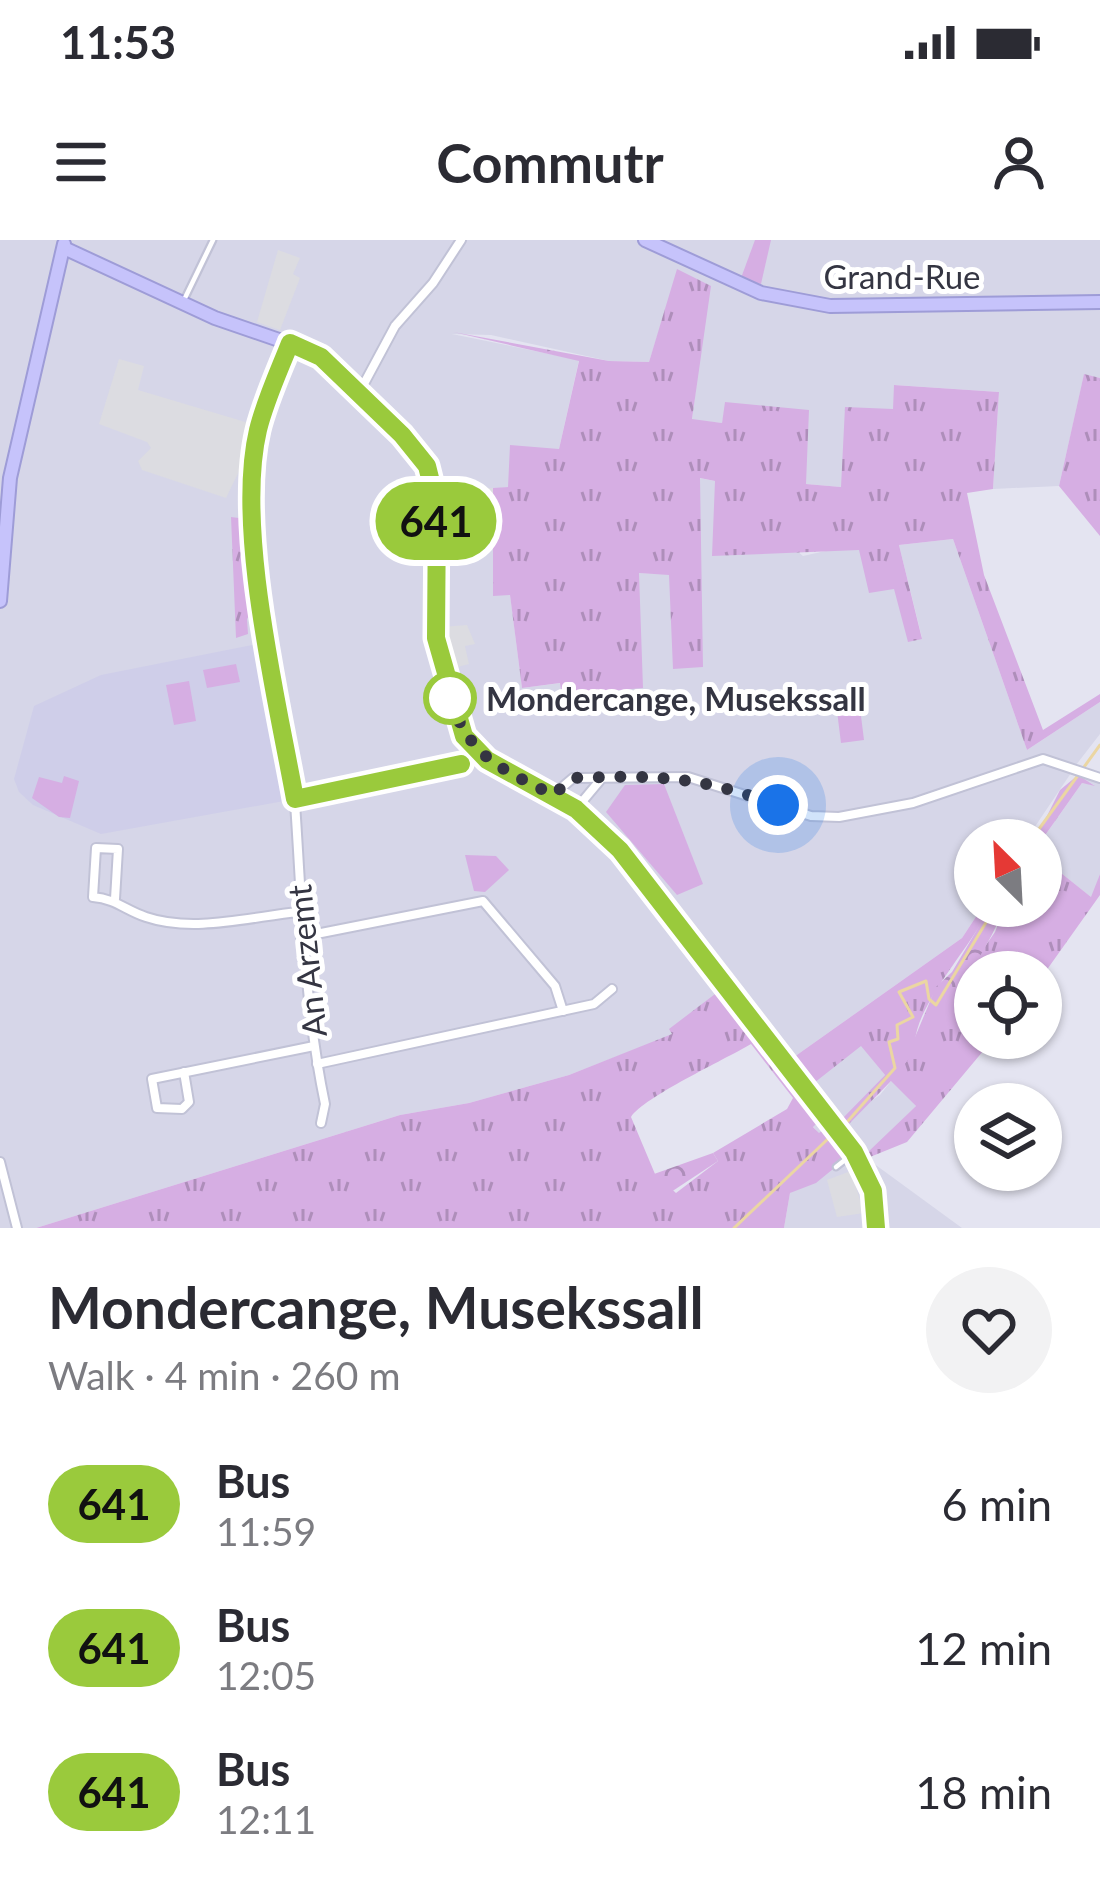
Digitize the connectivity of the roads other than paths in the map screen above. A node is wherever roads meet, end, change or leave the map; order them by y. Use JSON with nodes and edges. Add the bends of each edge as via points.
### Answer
{"nodes":[{"id":1,"x":212,"y":240,"type":"edge"},
{"id":2,"x":461,"y":240,"type":"edge"},
{"id":3,"x":645,"y":240,"type":"edge"},
{"id":4,"x":64,"y":244,"type":"edge"},
{"id":5,"x":182,"y":302,"type":"junction"},
{"id":6,"x":1100,"y":302,"type":"edge"},
{"id":7,"x":290,"y":343,"type":"junction"},
{"id":8,"x":359,"y":393,"type":"junction"},
{"id":9,"x":0,"y":602,"type":"edge"},
{"id":10,"x":477,"y":752,"type":"junction"},
{"id":11,"x":603,"y":777,"type":"junction"},
{"id":12,"x":1100,"y":778,"type":"edge"},
{"id":13,"x":553,"y":795,"type":"junction"},
{"id":14,"x":295,"y":799,"type":"junction"},
{"id":15,"x":576,"y":809,"type":"junction"},
{"id":16,"x":115,"y":898,"type":"junction"},
{"id":17,"x":298,"y":912,"type":"junction"},
{"id":18,"x":301,"y":937,"type":"junction"},
{"id":19,"x":612,"y":989,"type":"dead end"},
{"id":20,"x":563,"y":1010,"type":"junction"},
{"id":21,"x":314,"y":1046,"type":"junction"},
{"id":22,"x":317,"y":1064,"type":"junction"},
{"id":23,"x":184,"y":1072,"type":"junction"},
{"id":24,"x":321,"y":1123,"type":"dead end"},
{"id":25,"x":854,"y":1152,"type":"junction"},
{"id":26,"x":0,"y":1162,"type":"edge"},
{"id":27,"x":836,"y":1166,"type":"dead end"},
{"id":28,"x":17,"y":1228,"type":"edge"},
{"id":29,"x":876,"y":1228,"type":"edge"}],
"edges":[{"from":1,"to":5,"type":"lane"},
{"from":2,"to":8,"type":"street","via":[[395,326]]},
{"from":3,"to":6,"type":"main road","name":"Grand-Rue","via":[[761,293],[830,306]]},
{"from":4,"to":5,"type":"main road"},
{"from":4,"to":9,"type":"main road","via":[[10,478]]},
{"from":5,"to":7,"type":"main road"},
{"from":7,"to":8,"type":"main road","via":[[321,357]]},
{"from":7,"to":14,"type":"street","name":"An Arzemt","via":[[259,428],[254,473],[263,623]]},
{"from":8,"to":10,"type":"main road","via":[[416,450],[434,486],[436,638],[457,720]]},
{"from":10,"to":13,"type":"main road"},
{"from":10,"to":14,"type":"street","via":[[440,772]]},
{"from":11,"to":12,"type":"street","via":[[709,781],[839,818],[1043,759]]},
{"from":11,"to":13,"type":"street","via":[[573,778]]},
{"from":11,"to":15,"type":"street"},
{"from":13,"to":15,"type":"main road"},
{"from":14,"to":17,"type":"street","name":"An Arzemt"},
{"from":15,"to":25,"type":"main road","via":[[620,850]]},
{"from":16,"to":16,"type":"street","via":[[118,849],[96,848],[93,897]]},
{"from":16,"to":17,"type":"street","via":[[146,917],[182,923]]},
{"from":17,"to":18,"type":"street","name":"An Arzemt"},
{"from":18,"to":20,"type":"street","via":[[483,901],[555,986]]},
{"from":18,"to":21,"type":"street","name":"An Arzemt"},
{"from":19,"to":20,"type":"street","via":[[594,1004]]},
{"from":20,"to":22,"type":"street"},
{"from":21,"to":22,"type":"street","name":"An Arzemt"},
{"from":21,"to":23,"type":"street"},
{"from":22,"to":24,"type":"street","name":"An Arzemt","via":[[326,1104]]},
{"from":23,"to":23,"type":"street","via":[[152,1078],[157,1108],[189,1102]]},
{"from":25,"to":27,"type":"lane"},
{"from":25,"to":29,"type":"main road","via":[[873,1191]]},
{"from":26,"to":28,"type":"street"}]}
